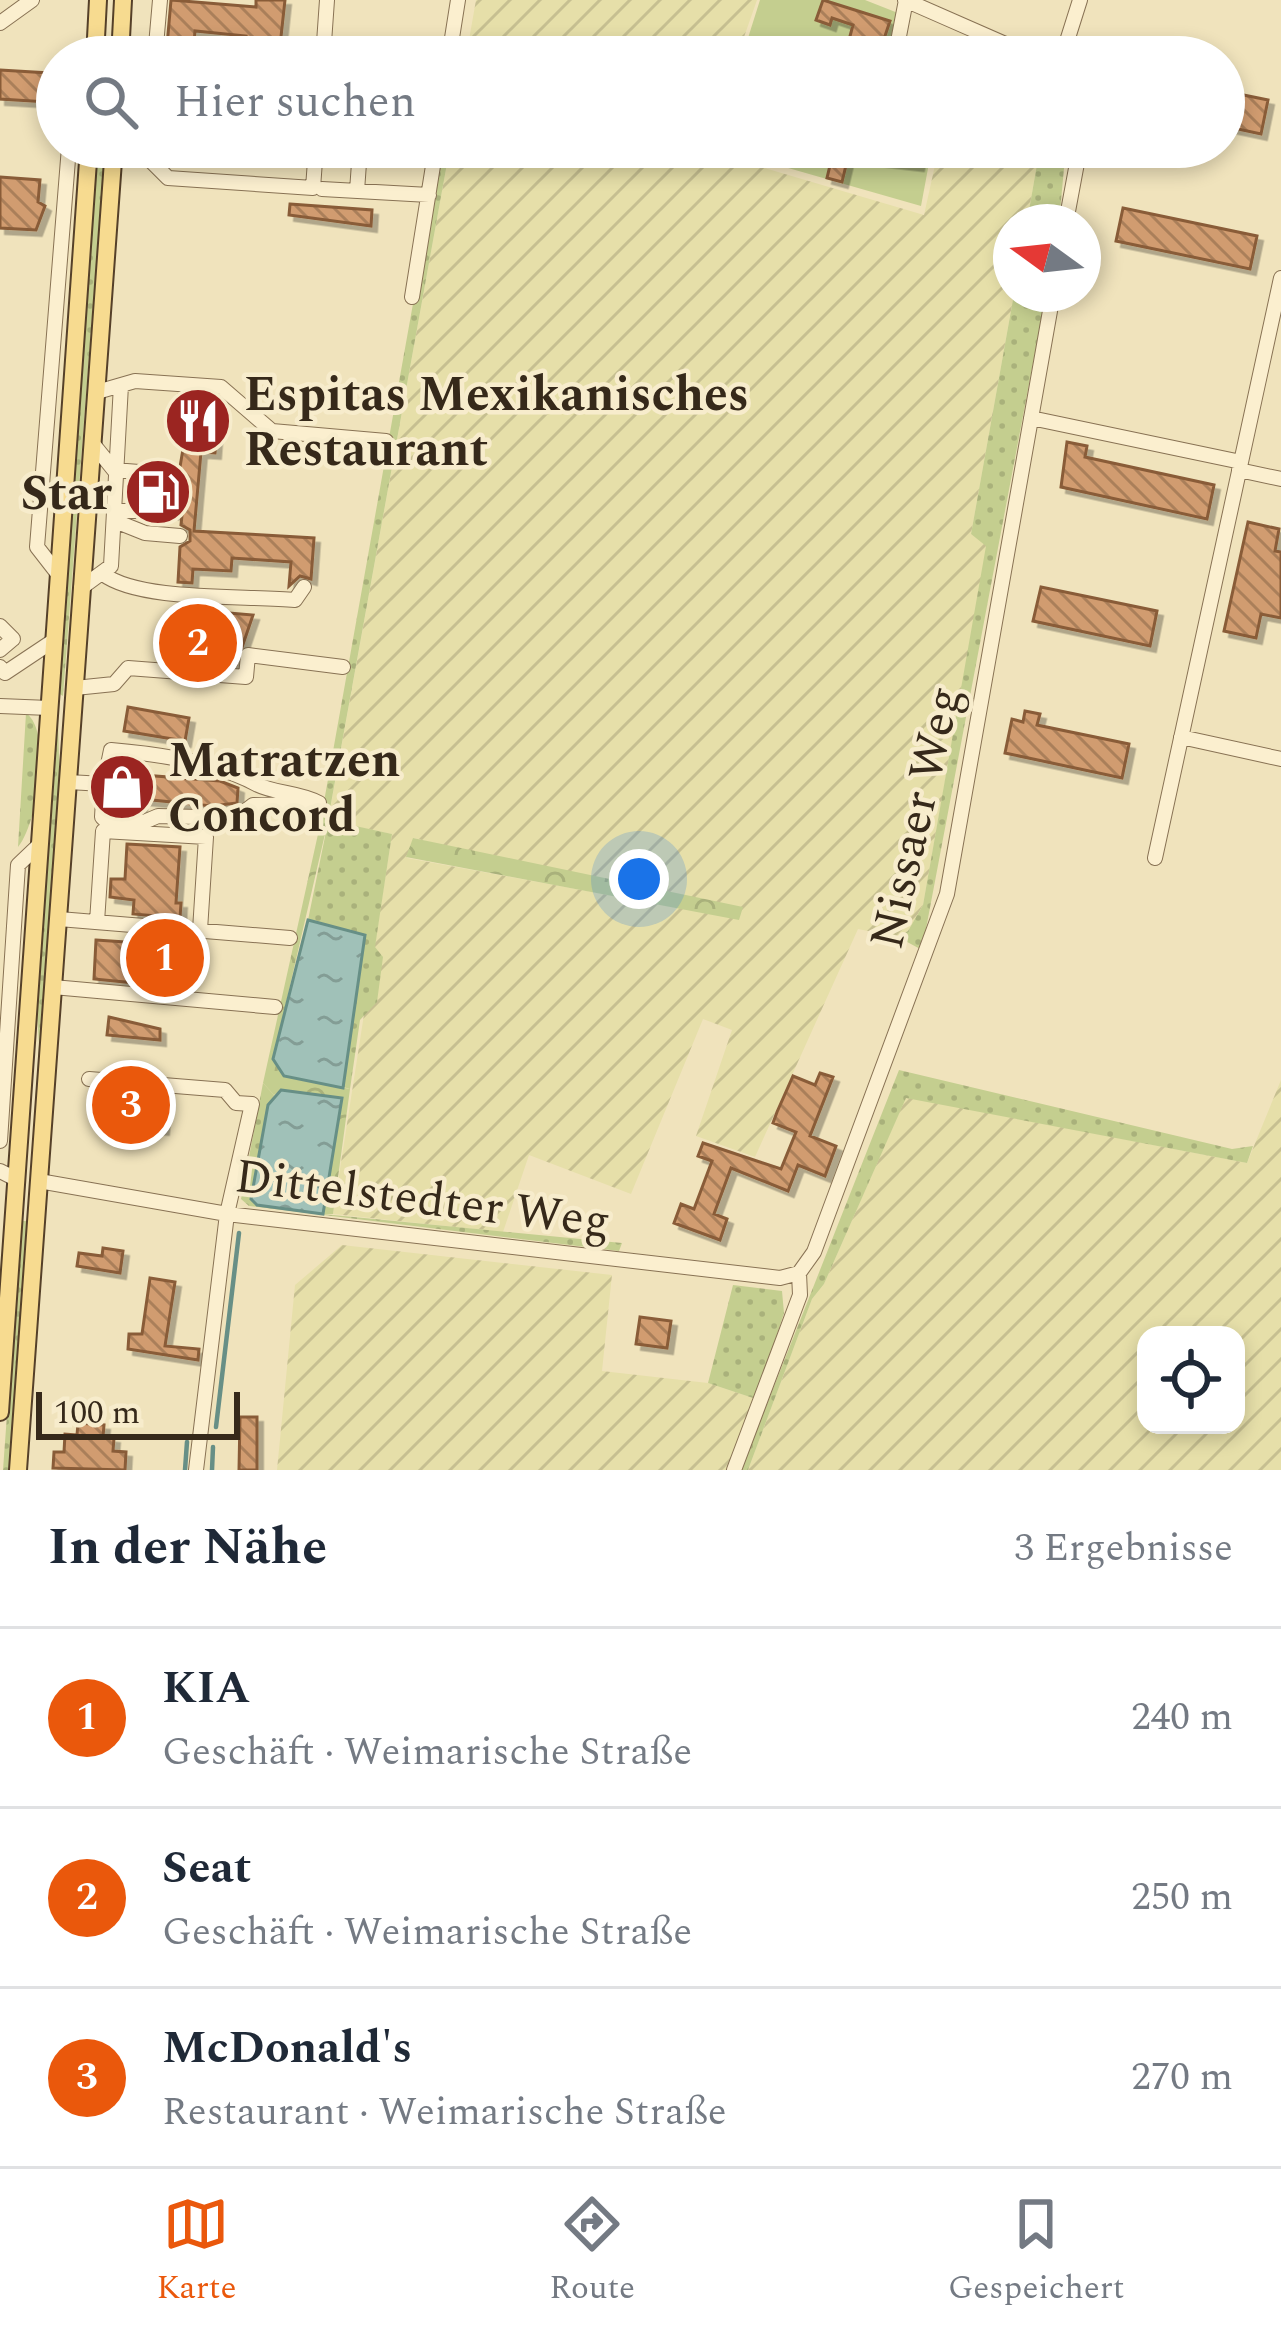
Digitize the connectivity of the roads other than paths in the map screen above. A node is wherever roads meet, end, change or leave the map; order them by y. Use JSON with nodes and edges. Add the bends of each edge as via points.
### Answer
{"nodes":[{"id":1,"x":32,"y":0,"type":"edge"},
{"id":2,"x":98,"y":0,"type":"edge"},
{"id":3,"x":123,"y":0,"type":"edge"},
{"id":4,"x":160,"y":0,"type":"edge"},
{"id":5,"x":327,"y":0,"type":"edge"},
{"id":6,"x":458,"y":0,"type":"edge"},
{"id":7,"x":906,"y":0,"type":"edge"},
{"id":8,"x":1080,"y":0,"type":"edge"},
{"id":9,"x":0,"y":22,"type":"edge"},
{"id":10,"x":96,"y":36,"type":"edge"},
{"id":11,"x":121,"y":36,"type":"edge"},
{"id":12,"x":157,"y":36,"type":"edge"},
{"id":13,"x":324,"y":36,"type":"edge"},
{"id":14,"x":452,"y":36,"type":"edge"},
{"id":15,"x":899,"y":36,"type":"edge"},
{"id":16,"x":987,"y":36,"type":"edge"},
{"id":17,"x":1069,"y":36,"type":"edge"},
{"id":18,"x":67,"y":168,"type":"edge"},
{"id":19,"x":87,"y":168,"type":"edge"},
{"id":20,"x":113,"y":168,"type":"edge"},
{"id":21,"x":158,"y":168,"type":"edge"},
{"id":22,"x":317,"y":168,"type":"edge"},
{"id":23,"x":359,"y":168,"type":"edge"},
{"id":24,"x":433,"y":168,"type":"edge"},
{"id":25,"x":1076,"y":168,"type":"edge"},
{"id":26,"x":318,"y":189,"type":"junction"},
{"id":27,"x":357,"y":191,"type":"junction"},
{"id":28,"x":429,"y":195,"type":"junction"},
{"id":29,"x":1069,"y":204,"type":"edge"},
{"id":30,"x":1281,"y":278,"type":"edge"},
{"id":31,"x":412,"y":297,"type":"dead end"},
{"id":32,"x":1279,"y":297,"type":"edge"},
{"id":33,"x":1050,"y":312,"type":"edge"},
{"id":34,"x":121,"y":385,"type":"junction"},
{"id":35,"x":98,"y":392,"type":"junction"},
{"id":36,"x":1031,"y":418,"type":"junction"},
{"id":37,"x":386,"y":441,"type":"dead end"},
{"id":38,"x":93,"y":444,"type":"junction"},
{"id":39,"x":1240,"y":466,"type":"junction"},
{"id":40,"x":114,"y":470,"type":"junction"},
{"id":41,"x":139,"y":472,"type":"dead end"},
{"id":42,"x":1281,"y":479,"type":"edge"},
{"id":43,"x":152,"y":511,"type":"dead end"},
{"id":44,"x":115,"y":516,"type":"junction"},
{"id":45,"x":180,"y":536,"type":"dead end"},
{"id":46,"x":58,"y":574,"type":"junction"},
{"id":47,"x":103,"y":574,"type":"junction"},
{"id":48,"x":304,"y":587,"type":"dead end"},
{"id":49,"x":82,"y":588,"type":"junction"},
{"id":50,"x":0,"y":626,"type":"edge"},
{"id":51,"x":53,"y":640,"type":"junction"},
{"id":52,"x":0,"y":650,"type":"edge"},
{"id":53,"x":0,"y":667,"type":"edge"},
{"id":54,"x":343,"y":667,"type":"dead end"},
{"id":55,"x":75,"y":688,"type":"junction"},
{"id":56,"x":0,"y":706,"type":"edge"},
{"id":57,"x":49,"y":708,"type":"junction"},
{"id":58,"x":73,"y":710,"type":"junction"},
{"id":59,"x":1181,"y":737,"type":"junction"},
{"id":60,"x":1281,"y":759,"type":"edge"},
{"id":61,"x":68,"y":782,"type":"junction"},
{"id":62,"x":104,"y":784,"type":"junction"},
{"id":63,"x":259,"y":785,"type":"junction"},
{"id":64,"x":254,"y":805,"type":"junction"},
{"id":65,"x":1155,"y":858,"type":"dead end"},
{"id":66,"x":59,"y":919,"type":"junction"},
{"id":67,"x":97,"y":922,"type":"junction"},
{"id":68,"x":200,"y":930,"type":"junction"},
{"id":69,"x":290,"y":938,"type":"dead end"},
{"id":70,"x":53,"y":988,"type":"junction"},
{"id":71,"x":275,"y":1007,"type":"dead end"},
{"id":72,"x":15,"y":1046,"type":"junction"},
{"id":73,"x":89,"y":1079,"type":"dead end"},
{"id":74,"x":0,"y":1141,"type":"edge"},
{"id":75,"x":5,"y":1178,"type":"edge"},
{"id":76,"x":39,"y":1181,"type":"junction"},
{"id":77,"x":227,"y":1214,"type":"junction"},
{"id":78,"x":799,"y":1274,"type":"junction"},
{"id":79,"x":3,"y":1346,"type":"edge"},
{"id":80,"x":0,"y":1412,"type":"edge"},
{"id":81,"x":19,"y":1470,"type":"edge"},
{"id":82,"x":196,"y":1470,"type":"edge"},
{"id":83,"x":734,"y":1470,"type":"edge"}],
"edges":[{"from":1,"to":9,"type":"street"},
{"from":2,"to":10,"type":"main road"},
{"from":3,"to":11,"type":"main road"},
{"from":4,"to":12,"type":"street"},
{"from":5,"to":13,"type":"street"},
{"from":6,"to":14,"type":"street"},
{"from":7,"to":15,"type":"street"},
{"from":7,"to":16,"type":"street"},
{"from":8,"to":17,"type":"street"},
{"from":18,"to":46,"type":"street","via":[[37,547]]},
{"from":19,"to":46,"type":"main road"},
{"from":20,"to":35,"type":"main road"},
{"from":21,"to":26,"type":"street","via":[[168,178]]},
{"from":22,"to":26,"type":"street"},
{"from":23,"to":27,"type":"street"},
{"from":24,"to":28,"type":"street"},
{"from":25,"to":29,"type":"street"},
{"from":26,"to":27,"type":"street"},
{"from":27,"to":28,"type":"street"},
{"from":28,"to":31,"type":"street"},
{"from":30,"to":32,"type":"street"},
{"from":32,"to":39,"type":"street"},
{"from":33,"to":36,"type":"street","name":"Nissaer Weg"},
{"from":34,"to":35,"type":"street"},
{"from":34,"to":37,"type":"street","via":[[221,387],[272,431]]},
{"from":34,"to":40,"type":"street"},
{"from":35,"to":38,"type":"main road"},
{"from":36,"to":39,"type":"street"},
{"from":36,"to":78,"type":"street","name":"Nissaer Weg","via":[[946,894],[814,1252]]},
{"from":38,"to":40,"type":"street"},
{"from":38,"to":49,"type":"main road"},
{"from":39,"to":42,"type":"street"},
{"from":39,"to":59,"type":"street"},
{"from":40,"to":41,"type":"street"},
{"from":40,"to":44,"type":"street"},
{"from":43,"to":44,"type":"street"},
{"from":44,"to":45,"type":"street","via":[[145,533]]},
{"from":44,"to":47,"type":"street","via":[[111,566]]},
{"from":46,"to":51,"type":"main road"},
{"from":47,"to":48,"type":"street","via":[[176,592],[295,600]]},
{"from":47,"to":49,"type":"street"},
{"from":49,"to":55,"type":"main road"},
{"from":50,"to":52,"type":"street","via":[[13,639]]},
{"from":51,"to":53,"type":"street","via":[[5,673]]},
{"from":51,"to":57,"type":"main road"},
{"from":54,"to":55,"type":"street","via":[[248,655],[246,677],[128,668],[114,684]]},
{"from":55,"to":58,"type":"main road"},
{"from":56,"to":57,"type":"street"},
{"from":57,"to":58,"type":"main road"},
{"from":57,"to":72,"type":"main road"},
{"from":58,"to":61,"type":"main road"},
{"from":59,"to":60,"type":"street"},
{"from":59,"to":65,"type":"street"},
{"from":61,"to":62,"type":"street"},
{"from":61,"to":66,"type":"main road"},
{"from":62,"to":63,"type":"street","via":[[111,750],[237,771]]},
{"from":62,"to":64,"type":"street","via":[[106,822],[236,818]]},
{"from":63,"to":64,"type":"street"},
{"from":63,"to":64,"type":"street","via":[[319,803]]},
{"from":66,"to":67,"type":"street"},
{"from":66,"to":70,"type":"main road"},
{"from":67,"to":68,"type":"street"},
{"from":67,"to":68,"type":"street","via":[[103,831],[206,837]]},
{"from":68,"to":69,"type":"street"},
{"from":70,"to":71,"type":"street"},
{"from":70,"to":76,"type":"main road"},
{"from":72,"to":74,"type":"street"},
{"from":72,"to":75,"type":"main road"},
{"from":73,"to":77,"type":"street","via":[[225,1090],[244,1104]]},
{"from":75,"to":76,"type":"main road"},
{"from":75,"to":79,"type":"main road"},
{"from":76,"to":77,"type":"street","name":"Dittelstedter Weg"},
{"from":76,"to":81,"type":"main road"},
{"from":77,"to":78,"type":"street","name":"Dittelstedter Weg"},
{"from":77,"to":82,"type":"street"},
{"from":78,"to":83,"type":"street","name":"Nissaer Weg","via":[[800,1295]]},
{"from":79,"to":80,"type":"main road"}]}
